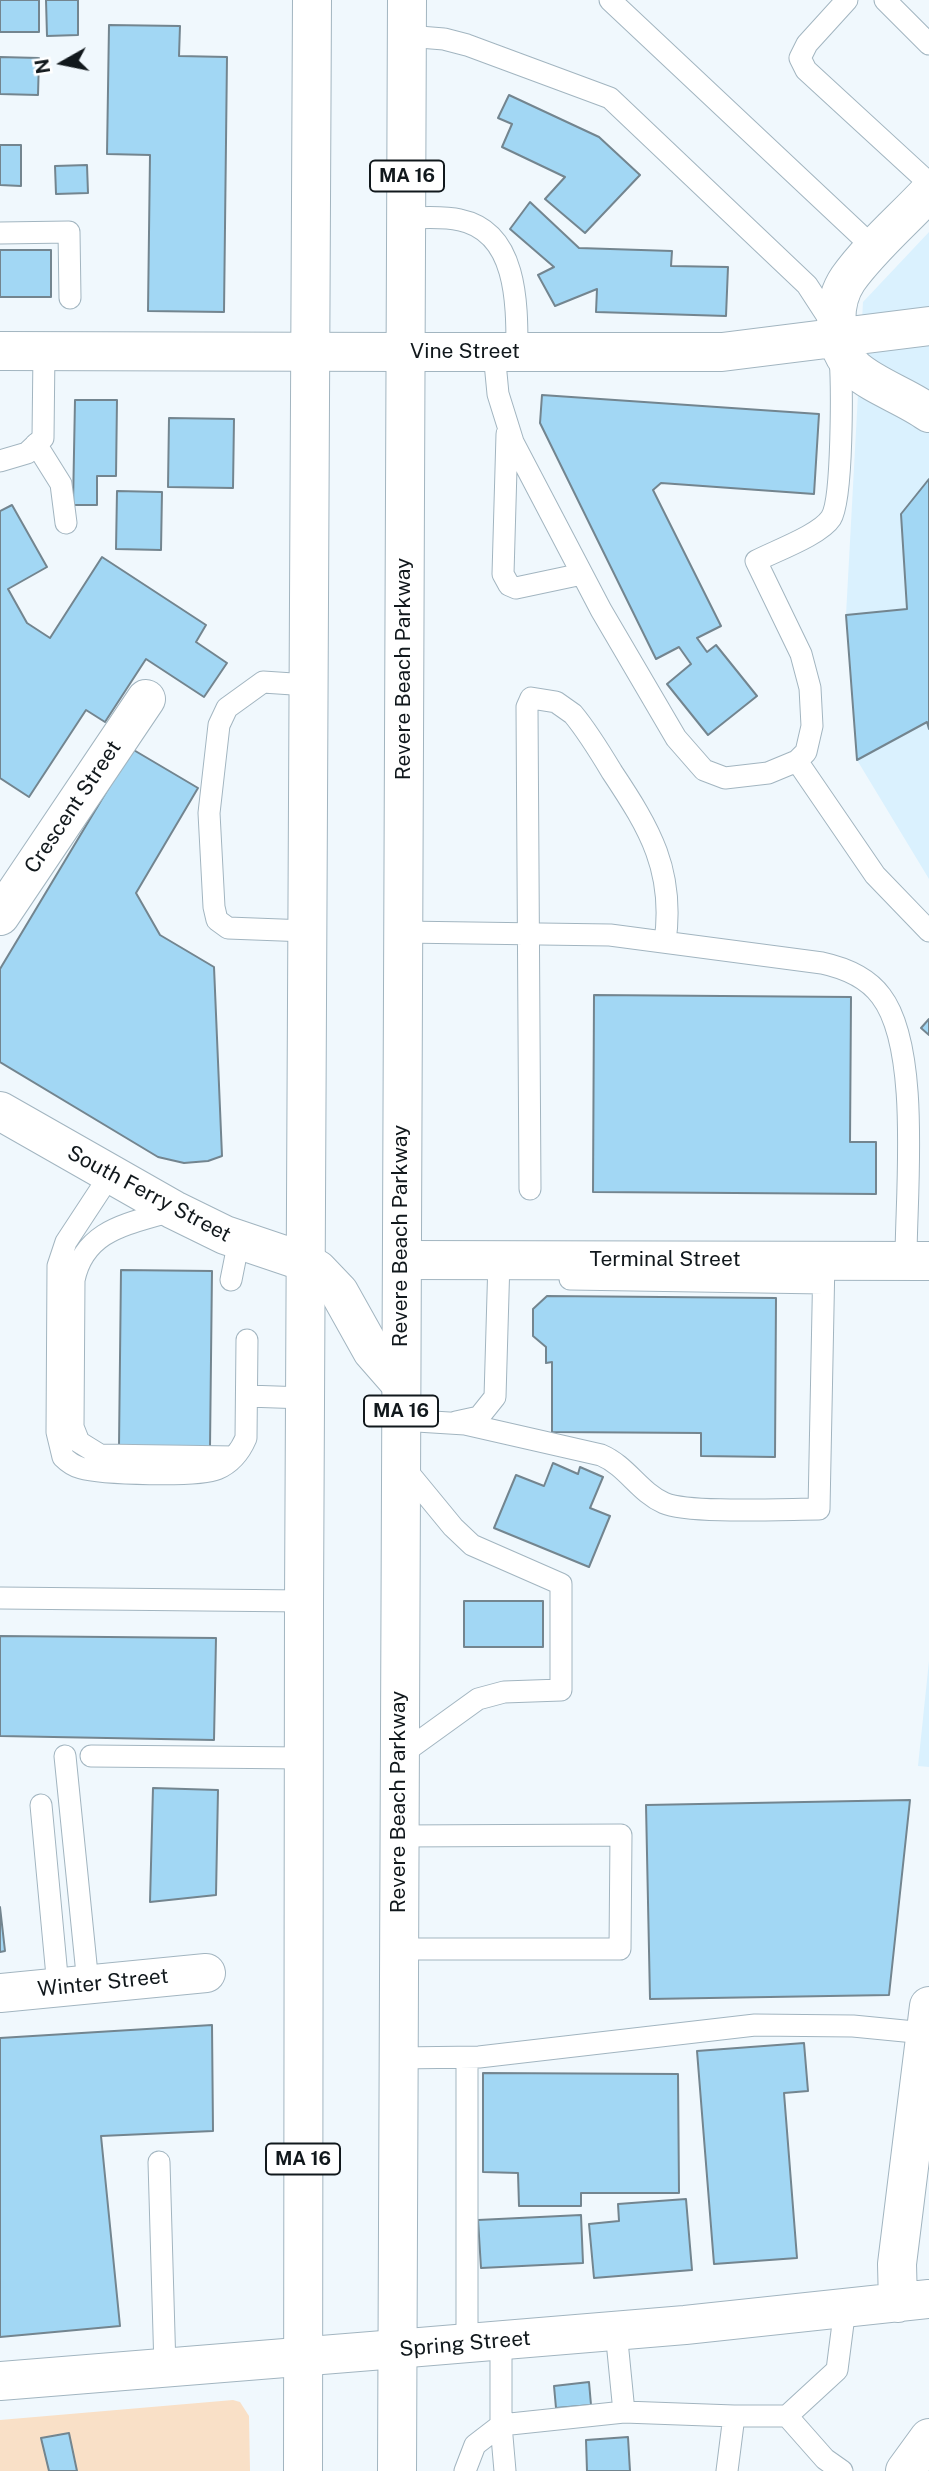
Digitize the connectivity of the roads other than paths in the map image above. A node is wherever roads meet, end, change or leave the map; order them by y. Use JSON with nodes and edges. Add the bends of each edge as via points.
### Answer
{"nodes":[{"id":1,"x":313,"y":0,"type":"edge"},
{"id":2,"x":610,"y":0,"type":"edge"},
{"id":3,"x":847,"y":0,"type":"edge"},
{"id":4,"x":886,"y":0,"type":"edge"},
{"id":5,"x":407,"y":18,"type":"edge"},
{"id":6,"x":929,"y":44,"type":"edge"},
{"id":7,"x":929,"y":183,"type":"edge"},
{"id":8,"x":929,"y":192,"type":"edge"},
{"id":9,"x":406,"y":218,"type":"junction"},
{"id":10,"x":0,"y":233,"type":"edge"},
{"id":11,"x":875,"y":250,"type":"junction"},
{"id":12,"x":70,"y":298,"type":"dead end"},
{"id":13,"x":929,"y":326,"type":"edge"},
{"id":14,"x":839,"y":338,"type":"junction"},
{"id":15,"x":0,"y":351,"type":"edge"},
{"id":16,"x":44,"y":351,"type":"junction"},
{"id":17,"x":309,"y":352,"type":"junction"},
{"id":18,"x":406,"y":352,"type":"junction"},
{"id":19,"x":505,"y":352,"type":"junction"},
{"id":20,"x":929,"y":413,"type":"edge"},
{"id":21,"x":507,"y":425,"type":"junction"},
{"id":22,"x":36,"y":444,"type":"junction"},
{"id":23,"x":0,"y":461,"type":"edge"},
{"id":24,"x":66,"y":523,"type":"dead end"},
{"id":25,"x":582,"y":574,"type":"junction"},
{"id":26,"x":308,"y":685,"type":"junction"},
{"id":27,"x":146,"y":699,"type":"dead end"},
{"id":28,"x":797,"y":761,"type":"junction"},
{"id":29,"x":0,"y":916,"type":"edge"},
{"id":30,"x":307,"y":931,"type":"junction"},
{"id":31,"x":929,"y":931,"type":"edge"},
{"id":32,"x":403,"y":932,"type":"junction"},
{"id":33,"x":530,"y":933,"type":"junction"},
{"id":34,"x":665,"y":942,"type":"junction"},
{"id":35,"x":0,"y":1111,"type":"edge"},
{"id":36,"x":110,"y":1175,"type":"junction"},
{"id":37,"x":530,"y":1189,"type":"dead end"},
{"id":38,"x":174,"y":1210,"type":"junction"},
{"id":39,"x":239,"y":1240,"type":"junction"},
{"id":40,"x":499,"y":1260,"type":"junction"},
{"id":41,"x":917,"y":1260,"type":"edge"},
{"id":42,"x":402,"y":1261,"type":"junction"},
{"id":43,"x":305,"y":1262,"type":"junction"},
{"id":44,"x":823,"y":1271,"type":"junction"},
{"id":45,"x":231,"y":1280,"type":"dead end"},
{"id":46,"x":247,"y":1340,"type":"dead end"},
{"id":47,"x":247,"y":1396,"type":"junction"},
{"id":48,"x":305,"y":1398,"type":"junction"},
{"id":49,"x":401,"y":1402,"type":"junction"},
{"id":50,"x":452,"y":1423,"type":"junction"},
{"id":51,"x":234,"y":1457,"type":"junction"},
{"id":52,"x":400,"y":1463,"type":"junction"},
{"id":53,"x":0,"y":1598,"type":"edge"},
{"id":54,"x":304,"y":1601,"type":"junction"},
{"id":55,"x":65,"y":1756,"type":"dead end"},
{"id":56,"x":91,"y":1756,"type":"dead end"},
{"id":57,"x":399,"y":1756,"type":"junction"},
{"id":58,"x":303,"y":1758,"type":"junction"},
{"id":59,"x":41,"y":1805,"type":"dead end"},
{"id":60,"x":398,"y":1836,"type":"junction"},
{"id":61,"x":398,"y":1949,"type":"junction"},
{"id":62,"x":206,"y":1973,"type":"dead end"},
{"id":63,"x":73,"y":1986,"type":"junction"},
{"id":64,"x":0,"y":1993,"type":"edge"},
{"id":65,"x":928,"y":2018,"type":"edge"},
{"id":66,"x":397,"y":2058,"type":"junction"},
{"id":67,"x":467,"y":2058,"type":"junction"},
{"id":68,"x":159,"y":2162,"type":"dead end"},
{"id":69,"x":913,"y":2301,"type":"edge"},
{"id":70,"x":845,"y":2308,"type":"junction"},
{"id":71,"x":616,"y":2330,"type":"junction"},
{"id":72,"x":484,"y":2342,"type":"junction"},
{"id":73,"x":396,"y":2349,"type":"junction"},
{"id":74,"x":302,"y":2356,"type":"junction"},
{"id":75,"x":165,"y":2368,"type":"junction"},
{"id":76,"x":0,"y":2381,"type":"edge"},
{"id":77,"x":624,"y":2412,"type":"junction"},
{"id":78,"x":734,"y":2416,"type":"junction"},
{"id":79,"x":787,"y":2416,"type":"junction"},
{"id":80,"x":500,"y":2425,"type":"junction"},
{"id":81,"x":929,"y":2438,"type":"edge"},
{"id":82,"x":303,"y":2471,"type":"edge"},
{"id":83,"x":397,"y":2471,"type":"edge"},
{"id":84,"x":465,"y":2471,"type":"edge"},
{"id":85,"x":505,"y":2471,"type":"edge"},
{"id":86,"x":727,"y":2471,"type":"edge"},
{"id":87,"x":842,"y":2471,"type":"edge"},
{"id":88,"x":905,"y":2471,"type":"edge"}],
"edges":[{"from":1,"to":17,"type":"main road","number":"MA 16"},
{"from":2,"to":11,"type":"lane"},
{"from":3,"to":7,"type":"lane","via":[[800,58],[806,70]]},
{"from":4,"to":6,"type":"lane"},
{"from":5,"to":9,"type":"main road","name":"Revere Beach Parkway","number":"MA 16"},
{"from":5,"to":14,"type":"lane","via":[[444,39],[610,98],[807,285]]},
{"from":8,"to":11,"type":"main road"},
{"from":9,"to":18,"type":"main road","name":"Revere Beach Parkway","number":"MA 16"},
{"from":9,"to":19,"type":"lane","via":[[459,220],[485,230],[493,239],[507,264],[515,294]]},
{"from":10,"to":12,"type":"lane","via":[[69,232]]},
{"from":11,"to":14,"type":"main road","via":[[842,292],[837,313]]},
{"from":13,"to":14,"type":"main road","name":"Vine Street"},
{"from":14,"to":19,"type":"main road","name":"Vine Street","via":[[722,352]]},
{"from":14,"to":20,"type":"main road","via":[[856,370]]},
{"from":14,"to":28,"type":"lane","via":[[842,392],[831,518],[814,532],[757,561],[801,653],[808,680],[812,726],[806,752]]},
{"from":15,"to":16,"type":"main road","name":"Vine Street"},
{"from":16,"to":17,"type":"main road","name":"Vine Street"},
{"from":16,"to":22,"type":"lane","via":[[43,438]]},
{"from":17,"to":18,"type":"main road","name":"Vine Street"},
{"from":17,"to":26,"type":"main road","number":"MA 16"},
{"from":18,"to":19,"type":"main road","name":"Vine Street"},
{"from":18,"to":32,"type":"main road","name":"Revere Beach Parkway","number":"MA 16"},
{"from":19,"to":21,"type":"lane","via":[[496,380]]},
{"from":21,"to":25,"type":"lane"},
{"from":21,"to":25,"type":"lane","via":[[503,574],[516,588]]},
{"from":22,"to":23,"type":"lane","via":[[27,453]]},
{"from":22,"to":24,"type":"lane","via":[[61,484]]},
{"from":25,"to":28,"type":"lane","via":[[646,691],[696,764],[713,776],[739,778]]},
{"from":26,"to":30,"type":"main road","number":"MA 16"},
{"from":26,"to":30,"type":"lane","via":[[263,682],[227,708],[219,725],[209,813],[217,920],[228,928]]},
{"from":27,"to":29,"type":"main road","name":"Crescent Street"},
{"from":28,"to":31,"type":"lane","via":[[875,875]]},
{"from":30,"to":43,"type":"main road","number":"MA 16"},
{"from":32,"to":33,"type":"lane"},
{"from":32,"to":42,"type":"main road","name":"Revere Beach Parkway","number":"MA 16"},
{"from":33,"to":34,"type":"lane"},
{"from":33,"to":34,"type":"lane","via":[[527,707],[531,698],[556,702],[573,714],[649,829],[666,884]]},
{"from":33,"to":37,"type":"lane"},
{"from":34,"to":41,"type":"lane","via":[[840,967],[869,983],[882,997],[906,1067]]},
{"from":35,"to":36,"type":"main road","name":"South Ferry Street"},
{"from":36,"to":38,"type":"main road","name":"South Ferry Street"},
{"from":36,"to":51,"type":"lane","via":[[61,1253],[57,1432],[63,1457],[93,1471],[188,1473],[217,1469]]},
{"from":38,"to":39,"type":"main road","name":"South Ferry Street"},
{"from":38,"to":51,"type":"lane","via":[[105,1234],[89,1245],[79,1261],[74,1280],[73,1427],[79,1442],[100,1455]]},
{"from":39,"to":43,"type":"main road","name":"South Ferry Street"},
{"from":39,"to":45,"type":"lane"},
{"from":40,"to":42,"type":"main road","name":"Terminal Street"},
{"from":40,"to":44,"type":"main road","name":"Terminal Street"},
{"from":40,"to":50,"type":"lane","via":[[495,1397],[478,1417]]},
{"from":41,"to":44,"type":"main road","name":"Terminal Street"},
{"from":42,"to":49,"type":"main road","name":"Revere Beach Parkway","number":"MA 16"},
{"from":43,"to":48,"type":"main road","number":"MA 16"},
{"from":43,"to":49,"type":"main road","via":[[334,1286]]},
{"from":44,"to":50,"type":"lane","via":[[819,1509],[667,1505],[645,1491],[616,1461],[601,1455]]},
{"from":46,"to":47,"type":"lane"},
{"from":47,"to":48,"type":"lane"},
{"from":47,"to":51,"type":"lane","via":[[246,1438]]},
{"from":48,"to":54,"type":"main road","number":"MA 16"},
{"from":49,"to":50,"type":"lane"},
{"from":49,"to":52,"type":"main road","name":"Revere Beach Parkway","number":"MA 16"},
{"from":52,"to":57,"type":"main road","name":"Revere Beach Parkway","number":"MA 16"},
{"from":52,"to":57,"type":"lane","via":[[472,1545],[561,1584],[561,1690],[504,1692],[478,1699]]},
{"from":53,"to":54,"type":"lane"},
{"from":54,"to":58,"type":"main road","number":"MA 16"},
{"from":55,"to":63,"type":"lane"},
{"from":56,"to":58,"type":"lane"},
{"from":57,"to":60,"type":"main road","name":"Revere Beach Parkway","number":"MA 16"},
{"from":58,"to":74,"type":"main road","number":"MA 16"},
{"from":59,"to":63,"type":"lane"},
{"from":60,"to":61,"type":"main road","name":"Revere Beach Parkway","number":"MA 16"},
{"from":60,"to":61,"type":"lane","via":[[621,1835],[620,1949]]},
{"from":61,"to":66,"type":"main road","name":"Revere Beach Parkway","number":"MA 16"},
{"from":62,"to":63,"type":"main road","name":"Winter Street"},
{"from":63,"to":64,"type":"main road","name":"Winter Street"},
{"from":65,"to":67,"type":"lane","via":[[853,2026],[755,2025]]},
{"from":65,"to":69,"type":"main road","via":[[897,2264]]},
{"from":66,"to":67,"type":"lane"},
{"from":66,"to":73,"type":"main road","name":"Revere Beach Parkway","number":"MA 16"},
{"from":67,"to":72,"type":"lane"},
{"from":68,"to":75,"type":"lane"},
{"from":69,"to":70,"type":"main road","name":"Spring Street"},
{"from":70,"to":71,"type":"main road","name":"Spring Street"},
{"from":70,"to":79,"type":"lane","via":[[838,2370]]},
{"from":71,"to":72,"type":"main road","name":"Spring Street"},
{"from":71,"to":77,"type":"lane"},
{"from":72,"to":73,"type":"main road","name":"Spring Street"},
{"from":72,"to":80,"type":"lane"},
{"from":73,"to":74,"type":"main road","name":"Spring Street"},
{"from":73,"to":83,"type":"main road","name":"Revere Beach Parkway","number":"MA 16"},
{"from":74,"to":75,"type":"main road","name":"Spring Street"},
{"from":74,"to":82,"type":"main road","number":"MA 16"},
{"from":75,"to":76,"type":"main road","name":"Spring Street"},
{"from":77,"to":78,"type":"lane"},
{"from":77,"to":80,"type":"lane"},
{"from":78,"to":79,"type":"lane"},
{"from":78,"to":86,"type":"lane"},
{"from":79,"to":87,"type":"lane","via":[[825,2459]]},
{"from":80,"to":84,"type":"lane","via":[[475,2445]]},
{"from":80,"to":85,"type":"lane"},
{"from":81,"to":88,"type":"main road"}]}
